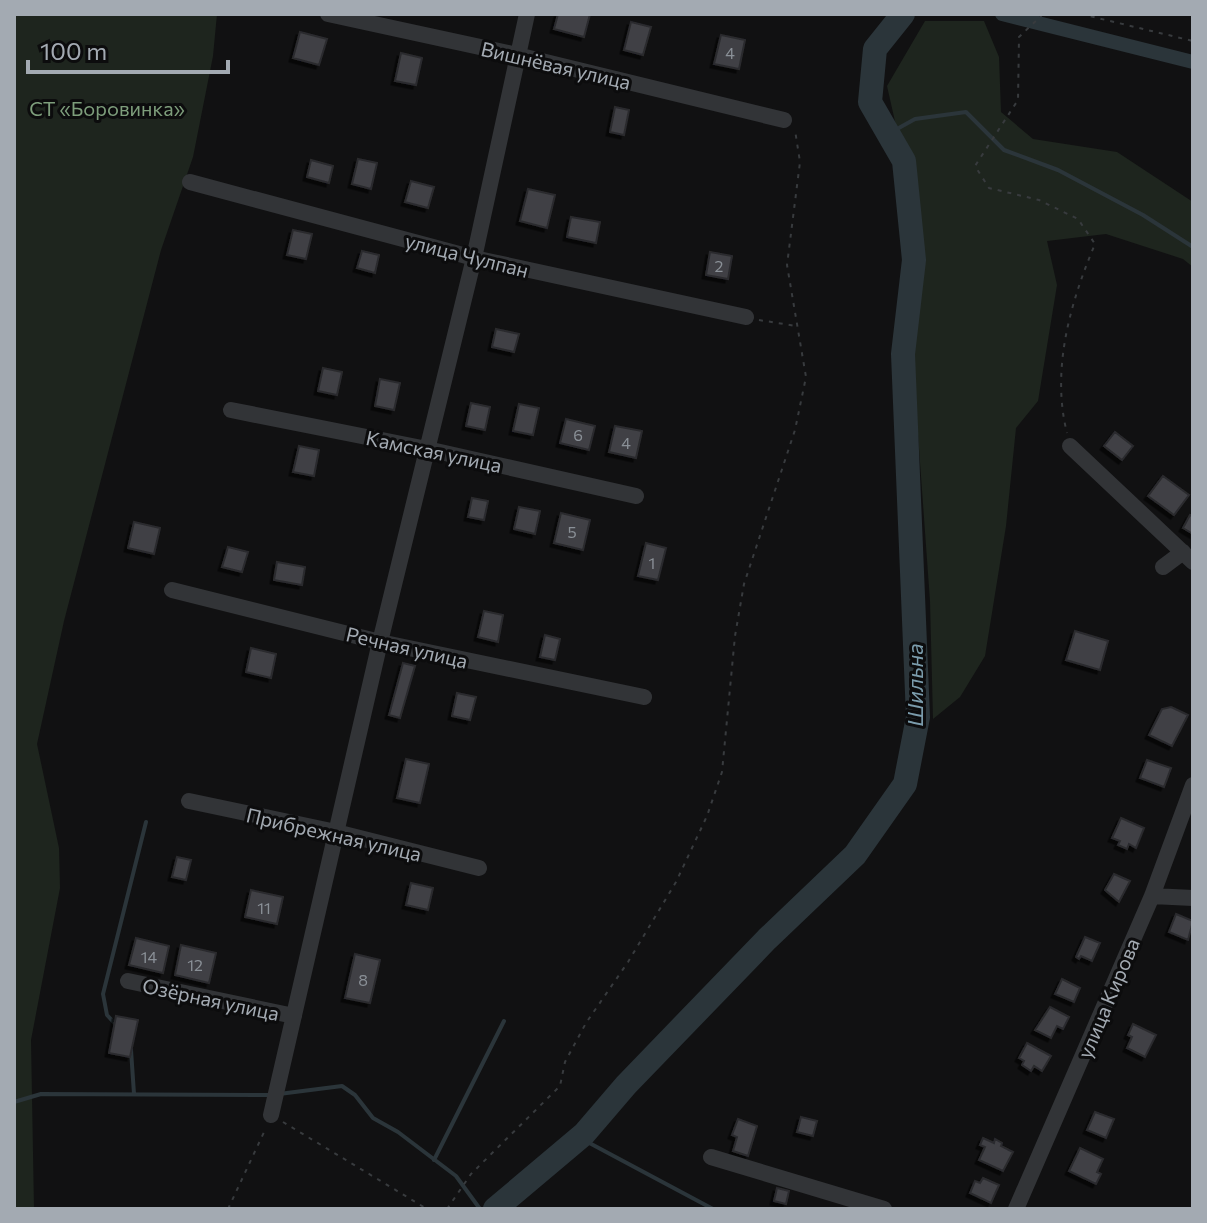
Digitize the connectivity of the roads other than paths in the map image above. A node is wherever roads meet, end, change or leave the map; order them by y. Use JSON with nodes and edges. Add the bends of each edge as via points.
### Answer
{"nodes":[{"id":1,"x":328,"y":14,"type":"edge"},
{"id":2,"x":527,"y":14,"type":"edge"},
{"id":3,"x":517,"y":55,"type":"junction"},
{"id":4,"x":784,"y":120,"type":"road end"},
{"id":5,"x":190,"y":182,"type":"dead end"},
{"id":6,"x":474,"y":258,"type":"junction"},
{"id":7,"x":746,"y":317,"type":"road end"},
{"id":8,"x":231,"y":410,"type":"dead end"},
{"id":9,"x":1070,"y":446,"type":"road end"},
{"id":10,"x":427,"y":449,"type":"junction"},
{"id":11,"x":636,"y":496,"type":"dead end"},
{"id":12,"x":1188,"y":557,"type":"edge"},
{"id":13,"x":1163,"y":567,"type":"dead end"},
{"id":14,"x":172,"y":590,"type":"dead end"},
{"id":15,"x":380,"y":642,"type":"junction"},
{"id":16,"x":644,"y":697,"type":"dead end"},
{"id":17,"x":1193,"y":785,"type":"edge"},
{"id":18,"x":189,"y":801,"type":"dead end"},
{"id":19,"x":336,"y":832,"type":"junction"},
{"id":20,"x":479,"y":868,"type":"dead end"},
{"id":21,"x":1152,"y":896,"type":"junction"},
{"id":22,"x":1193,"y":898,"type":"edge"},
{"id":23,"x":128,"y":981,"type":"dead end"},
{"id":24,"x":294,"y":1016,"type":"junction"},
{"id":25,"x":271,"y":1115,"type":"road end"},
{"id":26,"x":711,"y":1157,"type":"dead end"},
{"id":27,"x":884,"y":1209,"type":"edge"},
{"id":28,"x":1016,"y":1209,"type":"edge"}],
"edges":[{"from":1,"to":3,"type":"street","name":"Вишнёвая улица"},
{"from":2,"to":3,"type":"street"},
{"from":3,"to":4,"type":"street","name":"Вишнёвая улица"},
{"from":3,"to":6,"type":"street"},
{"from":5,"to":6,"type":"street","name":"улица Чулпан"},
{"from":6,"to":7,"type":"street","name":"улица Чулпан"},
{"from":6,"to":10,"type":"street"},
{"from":8,"to":10,"type":"street","name":"Камская улица"},
{"from":9,"to":12,"type":"street"},
{"from":10,"to":11,"type":"street","name":"Камская улица"},
{"from":10,"to":15,"type":"street"},
{"from":12,"to":13,"type":"street"},
{"from":14,"to":15,"type":"street","name":"Речная улица"},
{"from":15,"to":16,"type":"street","name":"Речная улица"},
{"from":15,"to":19,"type":"street"},
{"from":17,"to":21,"type":"street","name":"улица Кирова"},
{"from":18,"to":19,"type":"street","name":"Прибрежная улица"},
{"from":19,"to":20,"type":"street","name":"Прибрежная улица"},
{"from":19,"to":24,"type":"street"},
{"from":21,"to":22,"type":"street"},
{"from":21,"to":28,"type":"street","name":"улица Кирова"},
{"from":23,"to":24,"type":"street","name":"Озёрная улица"},
{"from":24,"to":25,"type":"street"},
{"from":26,"to":27,"type":"street"}]}
